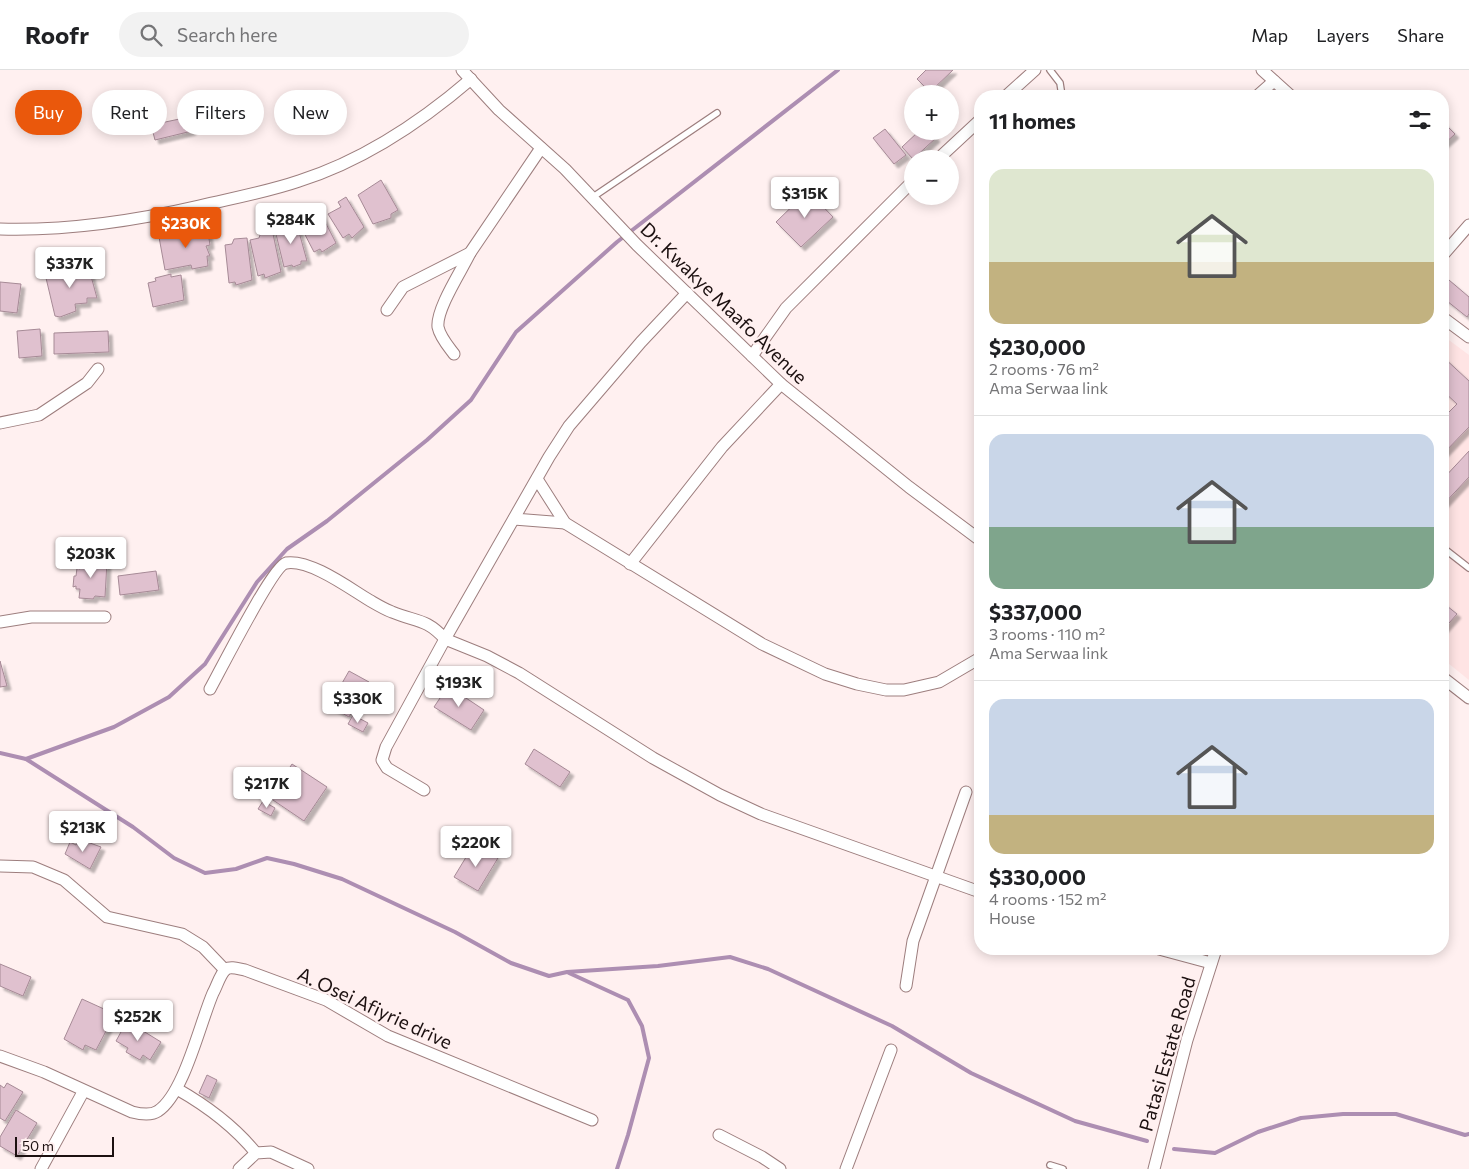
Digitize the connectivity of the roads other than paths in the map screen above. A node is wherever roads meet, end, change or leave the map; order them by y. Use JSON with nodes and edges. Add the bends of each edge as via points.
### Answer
{"nodes":[{"id":1,"x":462,"y":70,"type":"edge"},
{"id":2,"x":1035,"y":70,"type":"edge"},
{"id":3,"x":1050,"y":70,"type":"edge"},
{"id":4,"x":1262,"y":70,"type":"edge"},
{"id":5,"x":471,"y":79,"type":"junction"},
{"id":6,"x":1274,"y":81,"type":"junction"},
{"id":7,"x":1013,"y":90,"type":"edge"},
{"id":8,"x":1061,"y":90,"type":"edge"},
{"id":9,"x":1264,"y":90,"type":"edge"},
{"id":10,"x":1284,"y":90,"type":"edge"},
{"id":11,"x":717,"y":113,"type":"dead end"},
{"id":12,"x":974,"y":126,"type":"edge"},
{"id":13,"x":541,"y":148,"type":"junction"},
{"id":14,"x":948,"y":150,"type":"edge"},
{"id":15,"x":904,"y":190,"type":"edge"},
{"id":16,"x":592,"y":197,"type":"junction"},
{"id":17,"x":1469,"y":226,"type":"edge"},
{"id":18,"x":0,"y":229,"type":"edge"},
{"id":19,"x":1449,"y":243,"type":"edge"},
{"id":20,"x":1452,"y":245,"type":"junction"},
{"id":21,"x":1449,"y":248,"type":"edge"},
{"id":22,"x":470,"y":253,"type":"junction"},
{"id":23,"x":687,"y":294,"type":"junction"},
{"id":24,"x":387,"y":310,"type":"dead end"},
{"id":25,"x":1449,"y":322,"type":"edge"},
{"id":26,"x":1469,"y":337,"type":"edge"},
{"id":27,"x":454,"y":354,"type":"dead end"},
{"id":28,"x":752,"y":356,"type":"junction"},
{"id":29,"x":98,"y":369,"type":"dead end"},
{"id":30,"x":780,"y":384,"type":"junction"},
{"id":31,"x":0,"y":423,"type":"edge"},
{"id":32,"x":537,"y":479,"type":"junction"},
{"id":33,"x":514,"y":519,"type":"junction"},
{"id":34,"x":565,"y":523,"type":"junction"},
{"id":35,"x":974,"y":536,"type":"edge"},
{"id":36,"x":1449,"y":552,"type":"edge"},
{"id":37,"x":630,"y":564,"type":"junction"},
{"id":38,"x":1469,"y":568,"type":"edge"},
{"id":39,"x":105,"y":617,"type":"dead end"},
{"id":40,"x":0,"y":622,"type":"edge"},
{"id":41,"x":445,"y":639,"type":"junction"},
{"id":42,"x":974,"y":662,"type":"edge"},
{"id":43,"x":1449,"y":682,"type":"edge"},
{"id":44,"x":210,"y":689,"type":"dead end"},
{"id":45,"x":1469,"y":698,"type":"edge"},
{"id":46,"x":424,"y":790,"type":"dead end"},
{"id":47,"x":966,"y":792,"type":"dead end"},
{"id":48,"x":0,"y":866,"type":"edge"},
{"id":49,"x":934,"y":876,"type":"junction"},
{"id":50,"x":974,"y":890,"type":"edge"},
{"id":51,"x":1181,"y":955,"type":"edge"},
{"id":52,"x":1214,"y":955,"type":"edge"},
{"id":53,"x":1211,"y":963,"type":"junction"},
{"id":54,"x":225,"y":970,"type":"junction"},
{"id":55,"x":906,"y":986,"type":"dead end"},
{"id":56,"x":891,"y":1050,"type":"dead end"},
{"id":57,"x":0,"y":1056,"type":"edge"},
{"id":58,"x":177,"y":1089,"type":"junction"},
{"id":59,"x":84,"y":1092,"type":"junction"},
{"id":60,"x":592,"y":1120,"type":"dead end"},
{"id":61,"x":719,"y":1136,"type":"dead end"},
{"id":62,"x":256,"y":1153,"type":"junction"},
{"id":63,"x":1050,"y":1164,"type":"dead end"},
{"id":64,"x":41,"y":1169,"type":"edge"},
{"id":65,"x":238,"y":1169,"type":"edge"},
{"id":66,"x":308,"y":1169,"type":"edge"},
{"id":67,"x":780,"y":1169,"type":"edge"},
{"id":68,"x":846,"y":1169,"type":"edge"},
{"id":69,"x":1063,"y":1169,"type":"edge"},
{"id":70,"x":1154,"y":1169,"type":"edge"}],
"edges":[{"from":1,"to":5,"type":"street","name":"Dr. Kwakye Maafo Avenue"},
{"from":2,"to":7,"type":"street"},
{"from":3,"to":8,"type":"lane"},
{"from":4,"to":6,"type":"street"},
{"from":5,"to":13,"type":"street","name":"Dr. Kwakye Maafo Avenue"},
{"from":5,"to":18,"type":"street","via":[[392,137],[342,164],[300,181],[143,218],[103,224]]},
{"from":6,"to":9,"type":"street"},
{"from":6,"to":10,"type":"street"},
{"from":11,"to":16,"type":"lane"},
{"from":12,"to":14,"type":"street"},
{"from":13,"to":16,"type":"street","name":"Dr. Kwakye Maafo Avenue"},
{"from":13,"to":22,"type":"street"},
{"from":15,"to":28,"type":"street","via":[[786,308]]},
{"from":16,"to":23,"type":"street","name":"Dr. Kwakye Maafo Avenue"},
{"from":17,"to":20,"type":"street"},
{"from":19,"to":20,"type":"street"},
{"from":20,"to":21,"type":"street"},
{"from":22,"to":24,"type":"street","via":[[403,287]]},
{"from":22,"to":27,"type":"street","via":[[438,321],[441,335]]},
{"from":23,"to":28,"type":"street","name":"Dr. Kwakye Maafo Avenue"},
{"from":23,"to":32,"type":"street","via":[[569,426]]},
{"from":25,"to":26,"type":"street"},
{"from":28,"to":30,"type":"street","name":"Dr. Kwakye Maafo Avenue"},
{"from":29,"to":31,"type":"street","via":[[87,383],[39,415]]},
{"from":30,"to":35,"type":"street","name":"Dr. Kwakye Maafo Avenue"},
{"from":30,"to":37,"type":"street","via":[[722,447]]},
{"from":32,"to":33,"type":"street"},
{"from":32,"to":34,"type":"street"},
{"from":33,"to":34,"type":"street"},
{"from":33,"to":41,"type":"street"},
{"from":34,"to":37,"type":"street"},
{"from":36,"to":38,"type":"lane"},
{"from":37,"to":42,"type":"street","via":[[762,644],[825,674],[856,684],[886,690],[919,688],[939,682]]},
{"from":39,"to":40,"type":"street","via":[[31,617]]},
{"from":41,"to":44,"type":"street","via":[[425,622],[392,612],[323,573],[288,563],[280,567],[267,586]]},
{"from":41,"to":46,"type":"street","via":[[382,760],[387,768]]},
{"from":41,"to":49,"type":"street","via":[[512,670],[720,795],[761,814]]},
{"from":43,"to":45,"type":"street"},
{"from":47,"to":49,"type":"street"},
{"from":48,"to":54,"type":"street","via":[[33,867],[64,880],[107,917],[182,934],[202,947]]},
{"from":49,"to":50,"type":"street"},
{"from":49,"to":55,"type":"street","via":[[913,941]]},
{"from":51,"to":53,"type":"street"},
{"from":52,"to":53,"type":"street","name":"Patasi Estate Road"},
{"from":53,"to":70,"type":"street","name":"Patasi Estate Road","via":[[1184,1049]]},
{"from":54,"to":58,"type":"street"},
{"from":54,"to":60,"type":"street","name":"A. Osei Afiyrie drive","via":[[231,967],[245,970],[326,1000],[388,1036]]},
{"from":56,"to":68,"type":"street"},
{"from":57,"to":59,"type":"street","via":[[44,1072]]},
{"from":58,"to":59,"type":"street","via":[[157,1112],[143,1114]]},
{"from":58,"to":62,"type":"street","via":[[238,1132]]},
{"from":59,"to":64,"type":"street"},
{"from":61,"to":67,"type":"street"},
{"from":62,"to":65,"type":"street"},
{"from":62,"to":66,"type":"street","via":[[271,1152]]},
{"from":63,"to":69,"type":"lane"}]}
